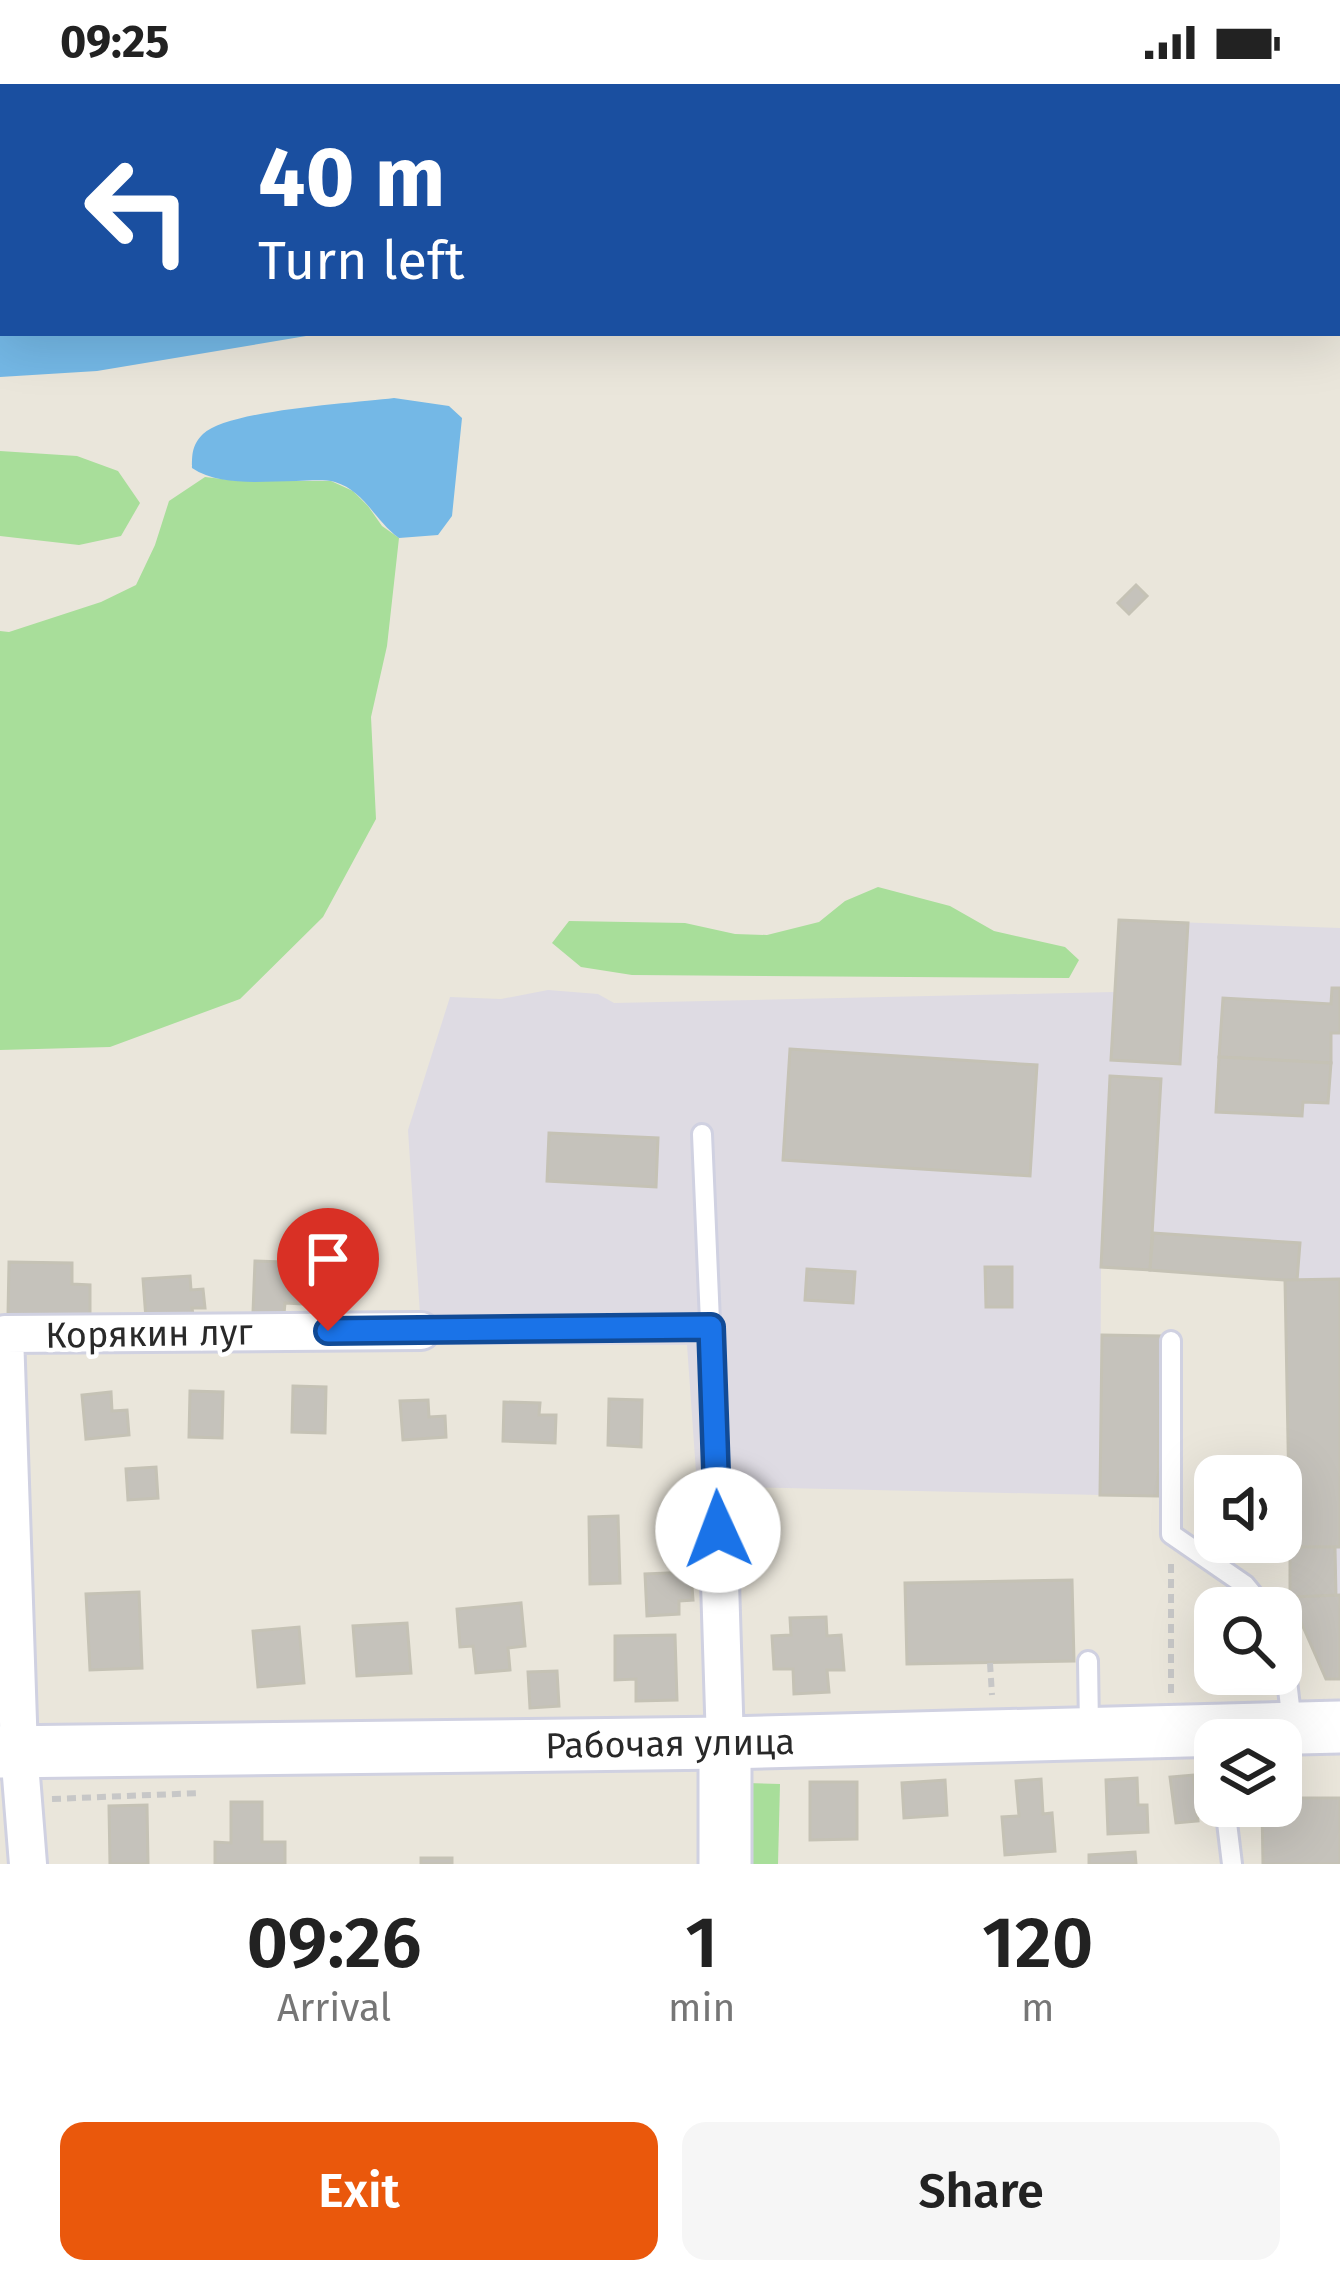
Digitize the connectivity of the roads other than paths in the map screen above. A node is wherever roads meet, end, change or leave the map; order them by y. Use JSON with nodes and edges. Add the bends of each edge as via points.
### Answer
{"nodes":[{"id":1,"x":703,"y":1134,"type":"dead end"},
{"id":2,"x":711,"y":1327,"type":"junction"},
{"id":3,"x":421,"y":1331,"type":"joint"},
{"id":4,"x":1171,"y":1342,"type":"dead end"},
{"id":5,"x":717,"y":1486,"type":"joint"},
{"id":6,"x":1248,"y":1587,"type":"edge"},
{"id":7,"x":1088,"y":1661,"type":"dead end"},
{"id":8,"x":1302,"y":1688,"type":"edge"},
{"id":9,"x":1316,"y":1728,"type":"edge"},
{"id":10,"x":1089,"y":1733,"type":"junction"},
{"id":11,"x":1194,"y":1735,"type":"edge"},
{"id":12,"x":725,"y":1743,"type":"junction"},
{"id":13,"x":10,"y":1751,"type":"edge"},
{"id":14,"x":1228,"y":1827,"type":"edge"},
{"id":15,"x":28,"y":1864,"type":"edge"},
{"id":16,"x":725,"y":1864,"type":"edge"},
{"id":17,"x":1232,"y":1864,"type":"edge"}],
"edges":[{"from":1,"to":2,"type":"lane"},
{"from":2,"to":3,"type":"lane"},
{"from":2,"to":5,"type":"lane"},
{"from":3,"to":13,"type":"street","name":"Корякин луг","via":[[5,1334]]},
{"from":4,"to":6,"type":"lane","via":[[1171,1534]]},
{"from":5,"to":12,"type":"street"},
{"from":7,"to":10,"type":"lane"},
{"from":8,"to":9,"type":"lane"},
{"from":10,"to":11,"type":"main road","name":"Рабочая улица"},
{"from":10,"to":12,"type":"main road","name":"Рабочая улица"},
{"from":12,"to":13,"type":"main road","name":"Рабочая улица"},
{"from":12,"to":16,"type":"main road"},
{"from":13,"to":15,"type":"street"},
{"from":14,"to":17,"type":"lane"}]}
